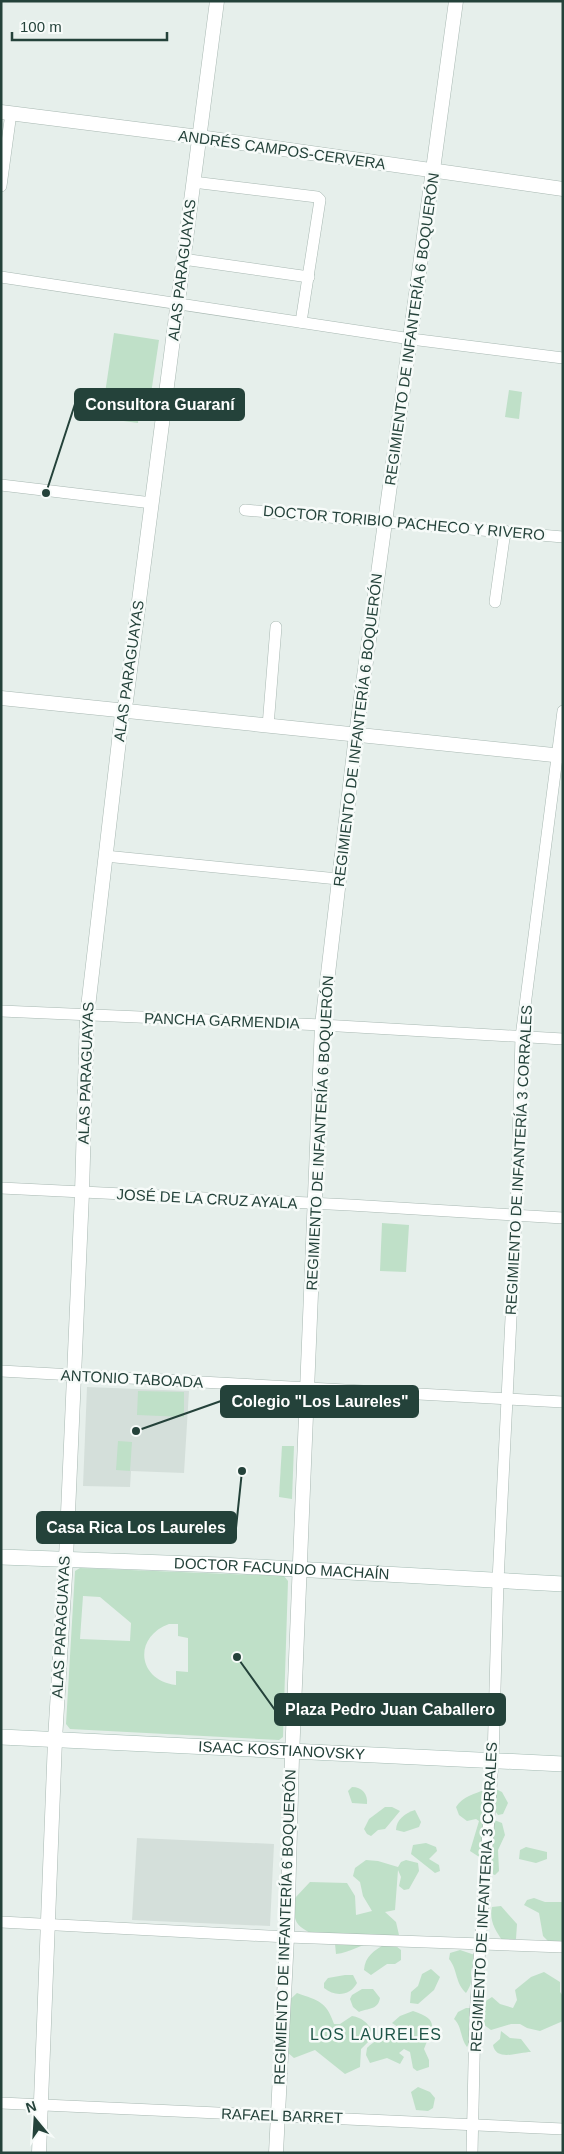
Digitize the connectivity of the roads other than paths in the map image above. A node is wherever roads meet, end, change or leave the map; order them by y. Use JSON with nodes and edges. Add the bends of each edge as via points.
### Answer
{"nodes":[{"id":1,"x":217,"y":1,"type":"edge"},
{"id":2,"x":456,"y":1,"type":"edge"},
{"id":3,"x":6,"y":112,"type":"edge"},
{"id":4,"x":199,"y":137,"type":"junction"},
{"id":5,"x":434,"y":172,"type":"junction"},
{"id":6,"x":193,"y":182,"type":"junction"},
{"id":7,"x":1,"y":186,"type":"edge"},
{"id":8,"x":563,"y":190,"type":"edge"},
{"id":9,"x":183,"y":259,"type":"junction"},
{"id":10,"x":1,"y":277,"type":"edge"},
{"id":11,"x":309,"y":277,"type":"junction"},
{"id":12,"x":177,"y":304,"type":"junction"},
{"id":13,"x":301,"y":322,"type":"junction"},
{"id":14,"x":411,"y":338,"type":"junction"},
{"id":15,"x":563,"y":358,"type":"edge"},
{"id":16,"x":1,"y":485,"type":"edge"},
{"id":17,"x":152,"y":502,"type":"junction"},
{"id":18,"x":245,"y":510,"type":"dead end"},
{"id":19,"x":385,"y":521,"type":"junction"},
{"id":20,"x":504,"y":531,"type":"junction"},
{"id":21,"x":563,"y":537,"type":"edge"},
{"id":22,"x":495,"y":602,"type":"dead end"},
{"id":23,"x":276,"y":627,"type":"dead end"},
{"id":24,"x":1,"y":698,"type":"edge"},
{"id":25,"x":125,"y":711,"type":"junction"},
{"id":26,"x":563,"y":711,"type":"edge"},
{"id":27,"x":268,"y":726,"type":"junction"},
{"id":28,"x":356,"y":735,"type":"junction"},
{"id":29,"x":560,"y":756,"type":"edge"},
{"id":30,"x":105,"y":856,"type":"junction"},
{"id":31,"x":338,"y":878,"type":"junction"},
{"id":32,"x":1,"y":1011,"type":"edge"},
{"id":33,"x":87,"y":1016,"type":"junction"},
{"id":34,"x":322,"y":1025,"type":"junction"},
{"id":35,"x":522,"y":1037,"type":"junction"},
{"id":36,"x":563,"y":1039,"type":"edge"},
{"id":37,"x":1,"y":1188,"type":"edge"},
{"id":38,"x":82,"y":1193,"type":"junction"},
{"id":39,"x":314,"y":1204,"type":"junction"},
{"id":40,"x":516,"y":1217,"type":"junction"},
{"id":41,"x":563,"y":1218,"type":"edge"},
{"id":42,"x":1,"y":1371,"type":"edge"},
{"id":43,"x":73,"y":1376,"type":"junction"},
{"id":44,"x":308,"y":1387,"type":"junction"},
{"id":45,"x":507,"y":1399,"type":"junction"},
{"id":46,"x":563,"y":1402,"type":"edge"},
{"id":47,"x":1,"y":1557,"type":"edge"},
{"id":48,"x":66,"y":1559,"type":"junction"},
{"id":49,"x":299,"y":1569,"type":"junction"},
{"id":50,"x":498,"y":1581,"type":"junction"},
{"id":51,"x":563,"y":1584,"type":"edge"},
{"id":52,"x":1,"y":1738,"type":"edge"},
{"id":53,"x":55,"y":1740,"type":"junction"},
{"id":54,"x":292,"y":1752,"type":"junction"},
{"id":55,"x":493,"y":1760,"type":"junction"},
{"id":56,"x":563,"y":1764,"type":"edge"},
{"id":57,"x":1,"y":1922,"type":"edge"},
{"id":58,"x":49,"y":1925,"type":"junction"},
{"id":59,"x":287,"y":1937,"type":"junction"},
{"id":60,"x":482,"y":1944,"type":"junction"},
{"id":61,"x":563,"y":1947,"type":"edge"},
{"id":62,"x":1,"y":2104,"type":"edge"},
{"id":63,"x":41,"y":2106,"type":"junction"},
{"id":64,"x":277,"y":2115,"type":"junction"},
{"id":65,"x":473,"y":2124,"type":"junction"},
{"id":66,"x":563,"y":2129,"type":"edge"},
{"id":67,"x":39,"y":2153,"type":"edge"},
{"id":68,"x":276,"y":2153,"type":"edge"},
{"id":69,"x":472,"y":2153,"type":"edge"}],
"edges":[{"from":1,"to":4,"type":"street","name":"ALAS PARAGUAYAS"},
{"from":2,"to":5,"type":"street","name":"REGIMIENTO DE INFANTERÍA 6 BOQUERÓN"},
{"from":3,"to":4,"type":"street","name":"ANDRÉS CAMPOS-CERVERA"},
{"from":3,"to":7,"type":"street"},
{"from":4,"to":5,"type":"street","name":"ANDRÉS CAMPOS-CERVERA"},
{"from":4,"to":6,"type":"street","name":"ALAS PARAGUAYAS"},
{"from":5,"to":8,"type":"street","name":"ANDRÉS CAMPOS-CERVERA"},
{"from":5,"to":14,"type":"street","name":"REGIMIENTO DE INFANTERÍA 6 BOQUERÓN"},
{"from":6,"to":9,"type":"street","name":"ALAS PARAGUAYAS"},
{"from":6,"to":11,"type":"street","via":[[317,197],[320,204]]},
{"from":9,"to":11,"type":"street"},
{"from":9,"to":12,"type":"street","name":"ALAS PARAGUAYAS"},
{"from":10,"to":12,"type":"street"},
{"from":11,"to":13,"type":"street"},
{"from":12,"to":13,"type":"street"},
{"from":12,"to":17,"type":"street","name":"ALAS PARAGUAYAS"},
{"from":13,"to":14,"type":"street"},
{"from":14,"to":15,"type":"street"},
{"from":14,"to":19,"type":"street","name":"REGIMIENTO DE INFANTERÍA 6 BOQUERÓN"},
{"from":16,"to":17,"type":"street"},
{"from":17,"to":25,"type":"street","name":"ALAS PARAGUAYAS"},
{"from":18,"to":19,"type":"street","name":"DOCTOR TORIBIO PACHECO Y RIVERO"},
{"from":19,"to":20,"type":"street","name":"DOCTOR TORIBIO PACHECO Y RIVERO"},
{"from":19,"to":28,"type":"street","name":"REGIMIENTO DE INFANTERÍA 6 BOQUERÓN"},
{"from":20,"to":21,"type":"street","name":"DOCTOR TORIBIO PACHECO Y RIVERO"},
{"from":20,"to":22,"type":"street"},
{"from":23,"to":27,"type":"street"},
{"from":24,"to":25,"type":"street"},
{"from":25,"to":27,"type":"street"},
{"from":25,"to":30,"type":"street","name":"ALAS PARAGUAYAS"},
{"from":26,"to":29,"type":"street","name":"REGIMIENTO DE INFANTERÍA 3 CORRALES"},
{"from":27,"to":28,"type":"street"},
{"from":28,"to":29,"type":"street"},
{"from":28,"to":31,"type":"street","name":"REGIMIENTO DE INFANTERÍA 6 BOQUERÓN"},
{"from":29,"to":35,"type":"street","name":"REGIMIENTO DE INFANTERÍA 3 CORRALES"},
{"from":30,"to":31,"type":"street"},
{"from":30,"to":33,"type":"street","name":"ALAS PARAGUAYAS"},
{"from":31,"to":34,"type":"street","name":"REGIMIENTO DE INFANTERÍA 6 BOQUERÓN"},
{"from":32,"to":33,"type":"street","name":"PANCHA GARMENDIA"},
{"from":33,"to":34,"type":"street","name":"PANCHA GARMENDIA"},
{"from":33,"to":38,"type":"street","name":"ALAS PARAGUAYAS"},
{"from":34,"to":35,"type":"street","name":"PANCHA GARMENDIA"},
{"from":34,"to":39,"type":"street","name":"REGIMIENTO DE INFANTERÍA 6 BOQUERÓN"},
{"from":35,"to":36,"type":"street","name":"PANCHA GARMENDIA"},
{"from":35,"to":40,"type":"street","name":"REGIMIENTO DE INFANTERÍA 3 CORRALES"},
{"from":37,"to":38,"type":"street","name":"JOSÉ DE LA CRUZ AYALA"},
{"from":38,"to":39,"type":"street","name":"JOSÉ DE LA CRUZ AYALA"},
{"from":38,"to":43,"type":"street","name":"ALAS PARAGUAYAS"},
{"from":39,"to":40,"type":"street","name":"JOSÉ DE LA CRUZ AYALA"},
{"from":39,"to":44,"type":"street","name":"REGIMIENTO DE INFANTERÍA 6 BOQUERÓN"},
{"from":40,"to":41,"type":"street","name":"JOSÉ DE LA CRUZ AYALA"},
{"from":40,"to":45,"type":"street","name":"REGIMIENTO DE INFANTERÍA 3 CORRALES"},
{"from":42,"to":43,"type":"street","name":"ANTONIO TABOADA"},
{"from":43,"to":44,"type":"street","name":"ANTONIO TABOADA"},
{"from":43,"to":48,"type":"street","name":"ALAS PARAGUAYAS"},
{"from":44,"to":45,"type":"street","name":"ANTONIO TABOADA"},
{"from":44,"to":49,"type":"street","name":"REGIMIENTO DE INFANTERÍA 6 BOQUERÓN"},
{"from":45,"to":46,"type":"street","name":"ANTONIO TABOADA"},
{"from":45,"to":50,"type":"street","name":"REGIMIENTO DE INFANTERÍA 3 CORRALES"},
{"from":47,"to":48,"type":"main road","name":"DOCTOR FACUNDO MACHAÍN"},
{"from":48,"to":49,"type":"main road","name":"DOCTOR FACUNDO MACHAÍN"},
{"from":48,"to":53,"type":"street","name":"ALAS PARAGUAYAS"},
{"from":49,"to":50,"type":"main road","name":"DOCTOR FACUNDO MACHAÍN"},
{"from":49,"to":54,"type":"street","name":"REGIMIENTO DE INFANTERÍA 6 BOQUERÓN"},
{"from":50,"to":51,"type":"main road","name":"DOCTOR FACUNDO MACHAÍN"},
{"from":50,"to":55,"type":"street","name":"REGIMIENTO DE INFANTERIA 3 CORRALES"},
{"from":52,"to":53,"type":"main road","name":"ISAAC KOSTIANOVSKY"},
{"from":53,"to":54,"type":"main road","name":"ISAAC KOSTIANOVSKY"},
{"from":53,"to":58,"type":"street","name":"ALAS PARAGUAYAS"},
{"from":54,"to":55,"type":"main road","name":"ISAAC KOSTIANOVSKY"},
{"from":54,"to":59,"type":"street","name":"REGIMIENTO DE INFANTERÍA 6 BOQUERÓN"},
{"from":55,"to":56,"type":"main road","name":"ISAAC KOSTIANOVSKY"},
{"from":55,"to":60,"type":"street","name":"REGIMIENTO DE INFANTERIA 3 CORRALES"},
{"from":57,"to":58,"type":"street"},
{"from":58,"to":59,"type":"street"},
{"from":58,"to":63,"type":"street","name":"ALAS PARAGUAYAS"},
{"from":59,"to":60,"type":"street"},
{"from":59,"to":64,"type":"street","name":"REGIMIENTO DE INFANTERÍA 6 BOQUERÓN"},
{"from":60,"to":61,"type":"street"},
{"from":60,"to":65,"type":"street","name":"REGIMIENTO DE INFANTERIA 3 CORRALES","via":[[475,2018]]},
{"from":62,"to":63,"type":"street","name":"RAFAEL BARRET"},
{"from":63,"to":64,"type":"street","name":"RAFAEL BARRET"},
{"from":63,"to":67,"type":"street","name":"ALAS PARAGUAYAS"},
{"from":64,"to":65,"type":"street","name":"RAFAEL BARRET"},
{"from":64,"to":68,"type":"street","name":"REGIMIENTO DE INFANTERÍA 6 BOQUERÓN"},
{"from":65,"to":66,"type":"street","name":"RAFAEL BARRET"},
{"from":65,"to":69,"type":"street","name":"REGIMIENTO DE INFANTERIA 3 CORRALES"}]}
